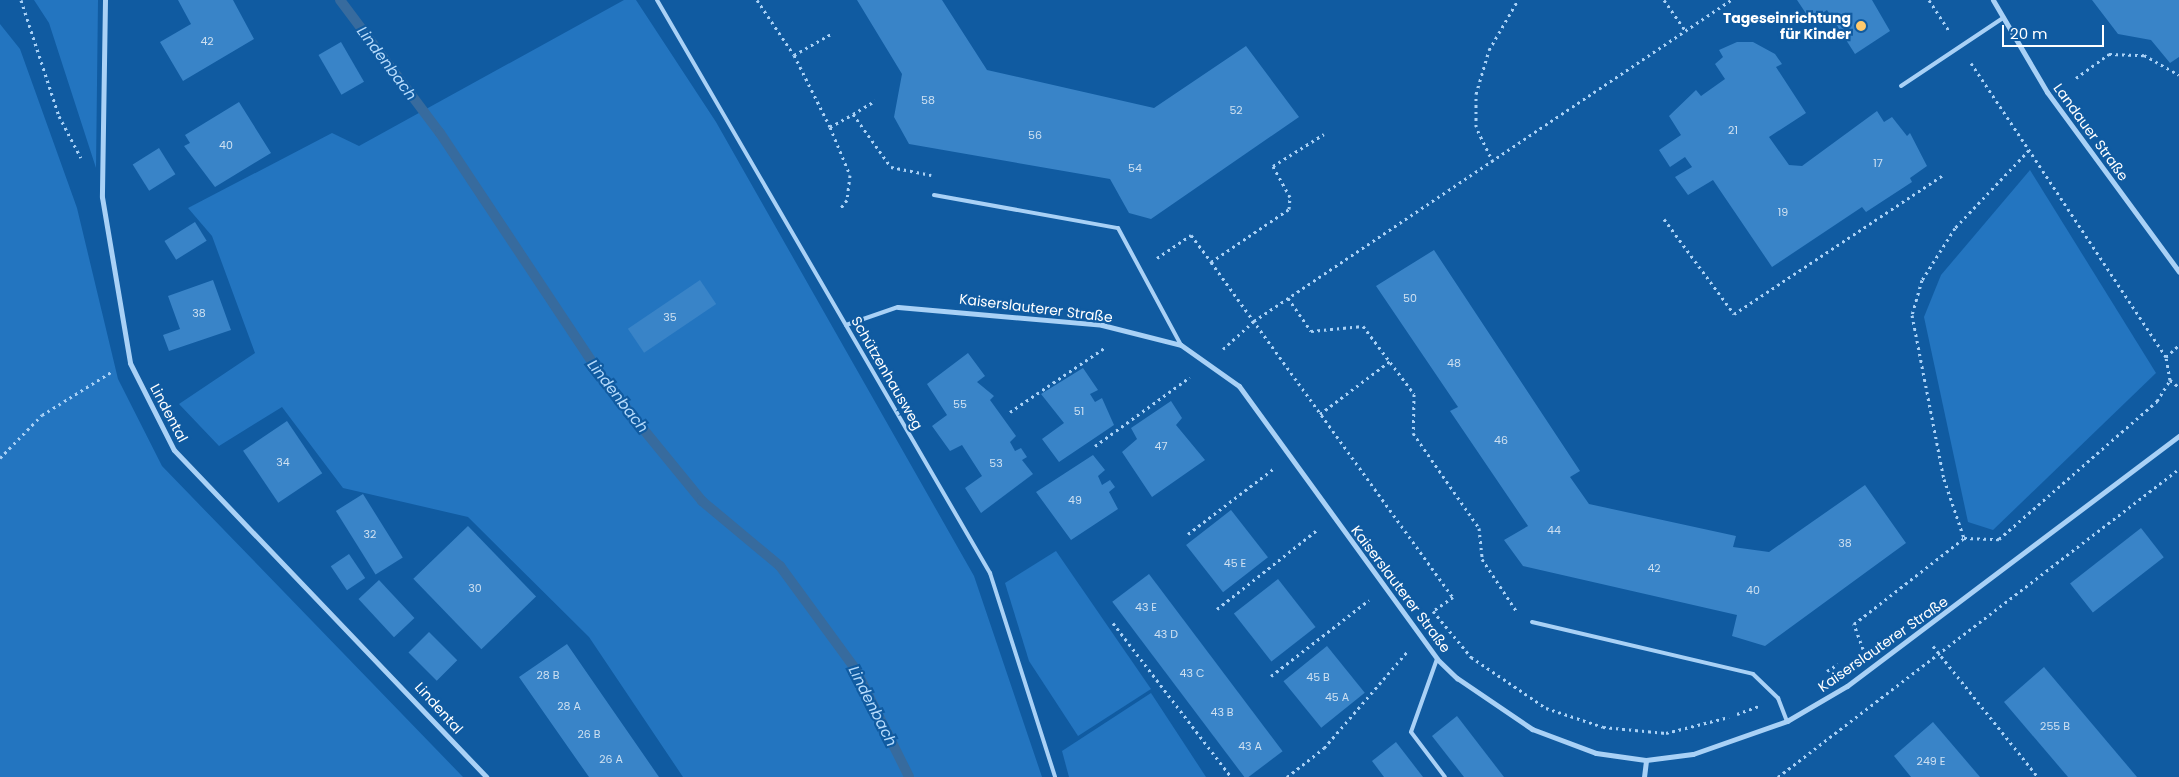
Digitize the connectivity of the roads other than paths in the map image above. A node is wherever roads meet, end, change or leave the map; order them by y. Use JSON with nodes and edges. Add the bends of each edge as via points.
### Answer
{"nodes":[{"id":1,"x":104,"y":0,"type":"edge"},
{"id":2,"x":658,"y":0,"type":"edge"},
{"id":3,"x":1993,"y":0,"type":"edge"},
{"id":4,"x":2003,"y":18,"type":"junction"},
{"id":5,"x":1901,"y":86,"type":"dead end"},
{"id":6,"x":934,"y":195,"type":"road end"},
{"id":7,"x":2179,"y":272,"type":"edge"},
{"id":8,"x":898,"y":307,"type":"joint"},
{"id":9,"x":846,"y":325,"type":"junction"},
{"id":10,"x":1181,"y":344,"type":"junction"},
{"id":11,"x":2179,"y":436,"type":"edge"},
{"id":12,"x":1532,"y":622,"type":"road end"},
{"id":13,"x":1437,"y":659,"type":"junction"},
{"id":14,"x":1787,"y":721,"type":"junction"},
{"id":15,"x":1646,"y":760,"type":"junction"},
{"id":16,"x":486,"y":777,"type":"edge"},
{"id":17,"x":1055,"y":777,"type":"edge"},
{"id":18,"x":1445,"y":777,"type":"edge"},
{"id":19,"x":1644,"y":777,"type":"edge"}],
"edges":[{"from":1,"to":16,"type":"street","name":"Lindental","via":[[102,197],[130,363],[174,450]]},
{"from":2,"to":9,"type":"lane","name":"Schützenhausweg"},
{"from":3,"to":4,"type":"street","name":"Landauer Straße"},
{"from":4,"to":5,"type":"lane"},
{"from":4,"to":7,"type":"street","name":"Landauer Straße","via":[[2048,92]]},
{"from":6,"to":10,"type":"lane","via":[[1118,228]]},
{"from":8,"to":9,"type":"lane"},
{"from":8,"to":10,"type":"street","name":"Kaiserslauterer Straße","via":[[1006,315],[1127,332]]},
{"from":9,"to":17,"type":"lane","name":"Schützenhausweg","via":[[990,573]]},
{"from":10,"to":13,"type":"street","name":"Kaiserslauterer Straße","via":[[1239,386]]},
{"from":11,"to":14,"type":"street","name":"Kaiserslauterer Straße","via":[[1847,686]]},
{"from":12,"to":14,"type":"lane","via":[[1753,674],[1778,698]]},
{"from":13,"to":15,"type":"street","name":"Kaiserslauterer Straße","via":[[1458,678],[1532,729],[1596,753]]},
{"from":13,"to":18,"type":"lane","via":[[1411,732]]},
{"from":14,"to":15,"type":"street","name":"Kaiserslauterer Straße","via":[[1694,754]]},
{"from":15,"to":19,"type":"street"}]}
